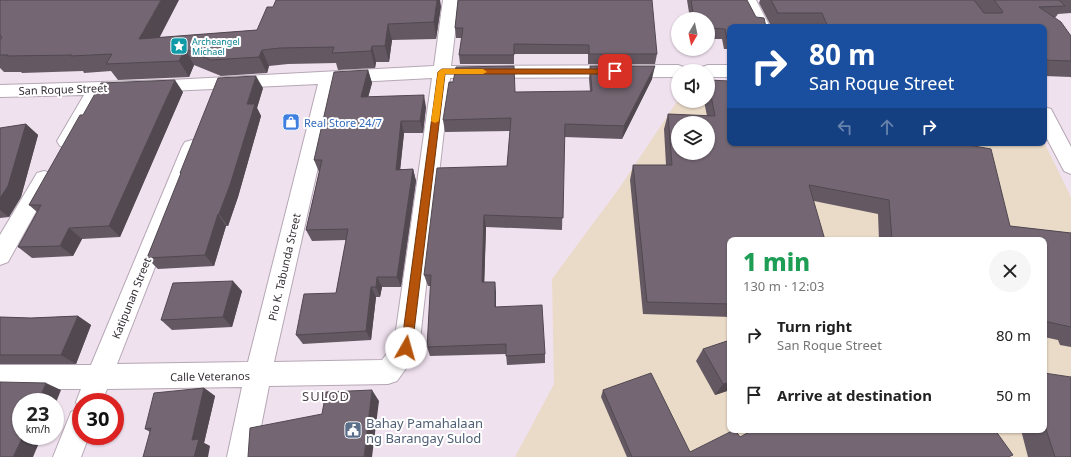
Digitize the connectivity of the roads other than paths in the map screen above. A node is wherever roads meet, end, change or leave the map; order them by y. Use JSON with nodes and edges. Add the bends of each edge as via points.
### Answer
{"nodes":[{"id":1,"x":451,"y":0,"type":"edge"},
{"id":2,"x":748,"y":0,"type":"edge"},
{"id":3,"x":760,"y":24,"type":"edge"},
{"id":4,"x":671,"y":71,"type":"edge"},
{"id":5,"x":715,"y":71,"type":"edge"},
{"id":6,"x":727,"y":71,"type":"edge"},
{"id":7,"x":442,"y":72,"type":"junction"},
{"id":8,"x":329,"y":77,"type":"junction"},
{"id":9,"x":217,"y":83,"type":"junction"},
{"id":10,"x":97,"y":88,"type":"junction"},
{"id":11,"x":0,"y":91,"type":"edge"},
{"id":12,"x":208,"y":105,"type":"edge"},
{"id":13,"x":1047,"y":120,"type":"edge"},
{"id":14,"x":200,"y":127,"type":"edge"},
{"id":15,"x":1071,"y":166,"type":"edge"},
{"id":16,"x":0,"y":255,"type":"edge"},
{"id":17,"x":258,"y":375,"type":"junction"},
{"id":18,"x":0,"y":377,"type":"edge"},
{"id":19,"x":99,"y":377,"type":"junction"},
{"id":20,"x":93,"y":393,"type":"edge"},
{"id":21,"x":72,"y":444,"type":"edge"},
{"id":22,"x":67,"y":457,"type":"edge"},
{"id":23,"x":241,"y":457,"type":"edge"}],
"edges":[{"from":1,"to":7,"type":"street"},
{"from":2,"to":3,"type":"street"},
{"from":4,"to":7,"type":"street","name":"San Roque Street"},
{"from":5,"to":6,"type":"street"},
{"from":7,"to":8,"type":"street","name":"San Roque Street"},
{"from":7,"to":17,"type":"street","name":"Calle Veteranos","via":[[406,348],[388,372]]},
{"from":8,"to":9,"type":"street","name":"San Roque Street"},
{"from":8,"to":17,"type":"street","name":"Pio K. Tabunda Street"},
{"from":9,"to":10,"type":"street","name":"San Roque Street"},
{"from":9,"to":12,"type":"street"},
{"from":10,"to":11,"type":"street","name":"San Roque Street"},
{"from":10,"to":16,"type":"street"},
{"from":13,"to":15,"type":"street"},
{"from":14,"to":19,"type":"street","name":"Katipunan Street"},
{"from":17,"to":19,"type":"street","name":"Calle Veteranos"},
{"from":17,"to":23,"type":"street","name":"Pio K. Tabunda Street"},
{"from":18,"to":19,"type":"street","name":"Calle Veteranos"},
{"from":19,"to":20,"type":"street","name":"Katipunan Street"},
{"from":21,"to":22,"type":"street"}]}
